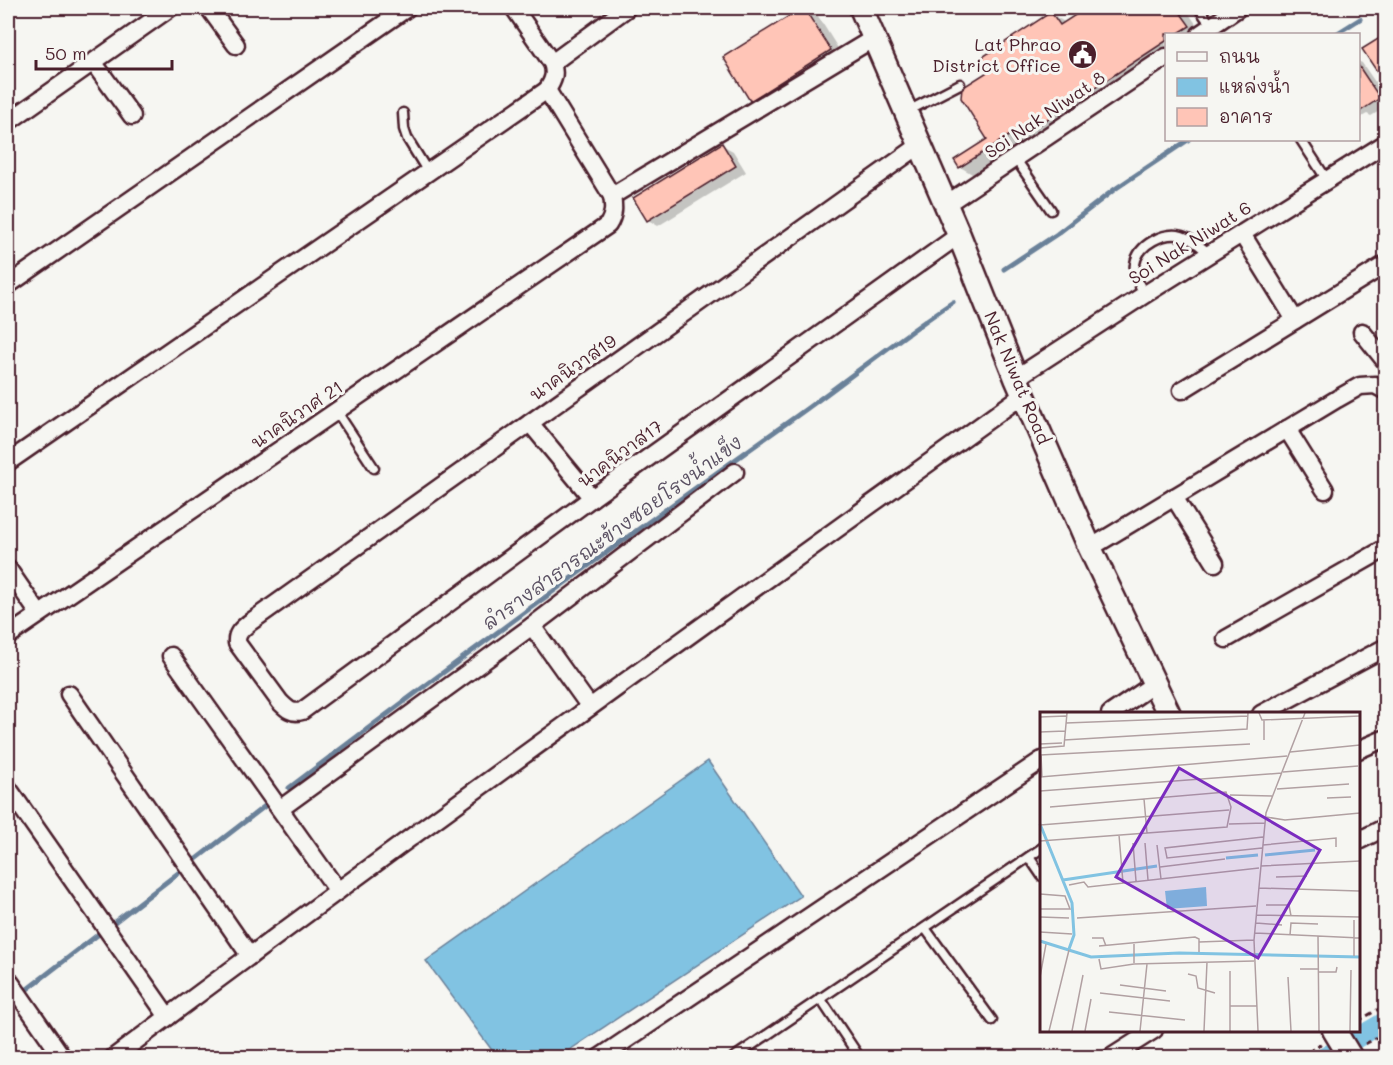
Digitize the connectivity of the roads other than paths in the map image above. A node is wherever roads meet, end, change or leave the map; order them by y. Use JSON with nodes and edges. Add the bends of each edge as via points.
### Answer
{"nodes":[{"id":1,"x":170,"y":8,"type":"edge"},
{"id":2,"x":209,"y":8,"type":"edge"},
{"id":3,"x":407,"y":8,"type":"edge"},
{"id":4,"x":514,"y":8,"type":"edge"},
{"id":5,"x":627,"y":8,"type":"edge"},
{"id":6,"x":861,"y":8,"type":"edge"},
{"id":7,"x":1199,"y":8,"type":"edge"},
{"id":8,"x":1238,"y":8,"type":"edge"},
{"id":9,"x":1206,"y":31,"type":"edge"},
{"id":10,"x":874,"y":38,"type":"junction"},
{"id":11,"x":236,"y":45,"type":"dead end"},
{"id":12,"x":1165,"y":58,"type":"edge"},
{"id":13,"x":93,"y":62,"type":"junction"},
{"id":14,"x":552,"y":63,"type":"junction"},
{"id":15,"x":960,"y":84,"type":"dead end"},
{"id":16,"x":547,"y":90,"type":"junction"},
{"id":17,"x":906,"y":112,"type":"junction"},
{"id":18,"x":403,"y":113,"type":"dead end"},
{"id":19,"x":132,"y":116,"type":"dead end"},
{"id":20,"x":8,"y":122,"type":"edge"},
{"id":21,"x":1302,"y":141,"type":"edge"},
{"id":22,"x":1386,"y":143,"type":"edge"},
{"id":23,"x":920,"y":145,"type":"junction"},
{"id":24,"x":1015,"y":158,"type":"junction"},
{"id":25,"x":428,"y":172,"type":"junction"},
{"id":26,"x":1327,"y":180,"type":"junction"},
{"id":27,"x":612,"y":196,"type":"junction"},
{"id":28,"x":945,"y":205,"type":"junction"},
{"id":29,"x":1051,"y":210,"type":"dead end"},
{"id":30,"x":1242,"y":234,"type":"junction"},
{"id":31,"x":958,"y":235,"type":"junction"},
{"id":32,"x":1210,"y":254,"type":"junction"},
{"id":33,"x":1386,"y":264,"type":"edge"},
{"id":34,"x":8,"y":285,"type":"edge"},
{"id":35,"x":1144,"y":295,"type":"junction"},
{"id":36,"x":1295,"y":320,"type":"junction"},
{"id":37,"x":1362,"y":332,"type":"dead end"},
{"id":38,"x":1386,"y":362,"type":"edge"},
{"id":39,"x":1019,"y":386,"type":"junction"},
{"id":40,"x":1182,"y":390,"type":"dead end"},
{"id":41,"x":1386,"y":391,"type":"edge"},
{"id":42,"x":337,"y":412,"type":"junction"},
{"id":43,"x":530,"y":423,"type":"junction"},
{"id":44,"x":1287,"y":429,"type":"junction"},
{"id":45,"x":8,"y":462,"type":"edge"},
{"id":46,"x":374,"y":468,"type":"dead end"},
{"id":47,"x":735,"y":472,"type":"dead end"},
{"id":48,"x":1325,"y":490,"type":"dead end"},
{"id":49,"x":1174,"y":497,"type":"junction"},
{"id":50,"x":592,"y":498,"type":"junction"},
{"id":51,"x":1090,"y":548,"type":"junction"},
{"id":52,"x":1386,"y":548,"type":"edge"},
{"id":53,"x":1215,"y":563,"type":"dead end"},
{"id":54,"x":8,"y":569,"type":"edge"},
{"id":55,"x":39,"y":614,"type":"junction"},
{"id":56,"x":532,"y":626,"type":"junction"},
{"id":57,"x":8,"y":636,"type":"edge"},
{"id":58,"x":1226,"y":639,"type":"dead end"},
{"id":59,"x":1386,"y":647,"type":"edge"},
{"id":60,"x":171,"y":656,"type":"dead end"},
{"id":61,"x":1154,"y":684,"type":"junction"},
{"id":62,"x":69,"y":694,"type":"dead end"},
{"id":63,"x":308,"y":707,"type":"joint"},
{"id":64,"x":590,"y":707,"type":"junction"},
{"id":65,"x":1113,"y":712,"type":"edge"},
{"id":66,"x":1168,"y":712,"type":"edge"},
{"id":67,"x":1265,"y":712,"type":"edge"},
{"id":68,"x":1386,"y":738,"type":"edge"},
{"id":69,"x":1360,"y":750,"type":"edge"},
{"id":70,"x":1040,"y":761,"type":"edge"},
{"id":71,"x":8,"y":788,"type":"edge"},
{"id":72,"x":280,"y":809,"type":"junction"},
{"id":73,"x":1386,"y":827,"type":"edge"},
{"id":74,"x":1360,"y":840,"type":"edge"},
{"id":75,"x":1040,"y":849,"type":"edge"},
{"id":76,"x":1029,"y":857,"type":"junction"},
{"id":77,"x":1040,"y":873,"type":"edge"},
{"id":78,"x":338,"y":891,"type":"junction"},
{"id":79,"x":924,"y":928,"type":"junction"},
{"id":80,"x":250,"y":956,"type":"junction"},
{"id":81,"x":15,"y":989,"type":"edge"},
{"id":82,"x":820,"y":998,"type":"junction"},
{"id":83,"x":168,"y":1017,"type":"junction"},
{"id":84,"x":992,"y":1020,"type":"dead end"},
{"id":85,"x":1151,"y":1032,"type":"edge"},
{"id":86,"x":63,"y":1058,"type":"edge"},
{"id":87,"x":113,"y":1058,"type":"edge"},
{"id":88,"x":599,"y":1058,"type":"edge"},
{"id":89,"x":733,"y":1058,"type":"edge"},
{"id":90,"x":860,"y":1058,"type":"edge"},
{"id":91,"x":1110,"y":1058,"type":"edge"}],
"edges":[{"from":1,"to":13,"type":"street"},
{"from":2,"to":11,"type":"street"},
{"from":3,"to":34,"type":"street"},
{"from":4,"to":14,"type":"street"},
{"from":5,"to":14,"type":"street"},
{"from":6,"to":10,"type":"main road","name":"Nak Niwat Road"},
{"from":7,"to":9,"type":"lane"},
{"from":8,"to":9,"type":"street"},
{"from":10,"to":17,"type":"main road","name":"Nak Niwat Road"},
{"from":10,"to":27,"type":"street"},
{"from":12,"to":24,"type":"street","name":"Soi Nak Niwat 8"},
{"from":13,"to":19,"type":"street"},
{"from":13,"to":20,"type":"street"},
{"from":14,"to":16,"type":"street","via":[[554,75]]},
{"from":15,"to":17,"type":"lane"},
{"from":16,"to":25,"type":"street"},
{"from":16,"to":27,"type":"street"},
{"from":17,"to":23,"type":"main road","name":"Nak Niwat Road"},
{"from":18,"to":25,"type":"lane","via":[[407,138]]},
{"from":21,"to":26,"type":"lane"},
{"from":22,"to":26,"type":"street","name":"Soi Nak Niwat 6"},
{"from":23,"to":28,"type":"main road","name":"Nak Niwat Road"},
{"from":23,"to":43,"type":"street","name":"นาคนิวาส19"},
{"from":24,"to":28,"type":"street","name":"Soi Nak Niwat 8"},
{"from":24,"to":29,"type":"lane"},
{"from":25,"to":45,"type":"street"},
{"from":26,"to":30,"type":"street","name":"Soi Nak Niwat 6"},
{"from":27,"to":42,"type":"street","name":"นาคนิวาศ 21","via":[[613,217],[608,225]]},
{"from":28,"to":31,"type":"main road","name":"Nak Niwat Road"},
{"from":30,"to":32,"type":"street","name":"Soi Nak Niwat 6"},
{"from":30,"to":36,"type":"street"},
{"from":31,"to":39,"type":"main road","name":"Nak Niwat Road"},
{"from":31,"to":50,"type":"street","name":"นาคนิวาส17"},
{"from":32,"to":35,"type":"street","name":"Soi Nak Niwat 6"},
{"from":32,"to":35,"type":"lane","via":[[1180,235],[1155,239],[1141,250],[1135,263]]},
{"from":33,"to":36,"type":"street"},
{"from":35,"to":39,"type":"street","name":"Soi Nak Niwat 6"},
{"from":36,"to":40,"type":"street"},
{"from":37,"to":38,"type":"street"},
{"from":39,"to":51,"type":"main road","name":"Nak Niwat Road"},
{"from":39,"to":64,"type":"street","name":"Soi Nak Niwat 6"},
{"from":41,"to":44,"type":"street","via":[[1375,385],[1360,386]]},
{"from":42,"to":46,"type":"lane"},
{"from":42,"to":55,"type":"street","name":"นาคนิวาศ 21"},
{"from":43,"to":50,"type":"street"},
{"from":43,"to":63,"type":"street","name":"นาคนิวาส19","via":[[241,631],[237,643],[280,702],[295,713]]},
{"from":44,"to":48,"type":"street"},
{"from":44,"to":49,"type":"street"},
{"from":47,"to":56,"type":"street"},
{"from":49,"to":51,"type":"street"},
{"from":49,"to":53,"type":"street"},
{"from":50,"to":63,"type":"street","name":"นาคนิวาส17"},
{"from":51,"to":61,"type":"main road","name":"Nak Niwat Road"},
{"from":52,"to":58,"type":"street"},
{"from":54,"to":55,"type":"street"},
{"from":55,"to":57,"type":"street","name":"นาคนิวาศ 21"},
{"from":56,"to":64,"type":"street"},
{"from":56,"to":72,"type":"street"},
{"from":59,"to":67,"type":"street"},
{"from":60,"to":72,"type":"street"},
{"from":61,"to":65,"type":"street"},
{"from":61,"to":66,"type":"main road","name":"Nak Niwat Road"},
{"from":62,"to":80,"type":"street"},
{"from":64,"to":78,"type":"street","name":"Soi Nak Niwat 6"},
{"from":68,"to":69,"type":"street"},
{"from":70,"to":88,"type":"street"},
{"from":71,"to":83,"type":"street"},
{"from":72,"to":78,"type":"street"},
{"from":73,"to":74,"type":"street"},
{"from":75,"to":76,"type":"lane"},
{"from":76,"to":77,"type":"lane"},
{"from":76,"to":79,"type":"lane"},
{"from":78,"to":80,"type":"street","name":"Soi Nak Niwat 6"},
{"from":79,"to":82,"type":"lane"},
{"from":79,"to":84,"type":"lane"},
{"from":80,"to":83,"type":"street","name":"Soi Nak Niwat 6"},
{"from":81,"to":86,"type":"street"},
{"from":82,"to":89,"type":"lane"},
{"from":82,"to":90,"type":"lane"},
{"from":83,"to":87,"type":"street","name":"Soi Nak Niwat 6"},
{"from":85,"to":91,"type":"street"}]}
